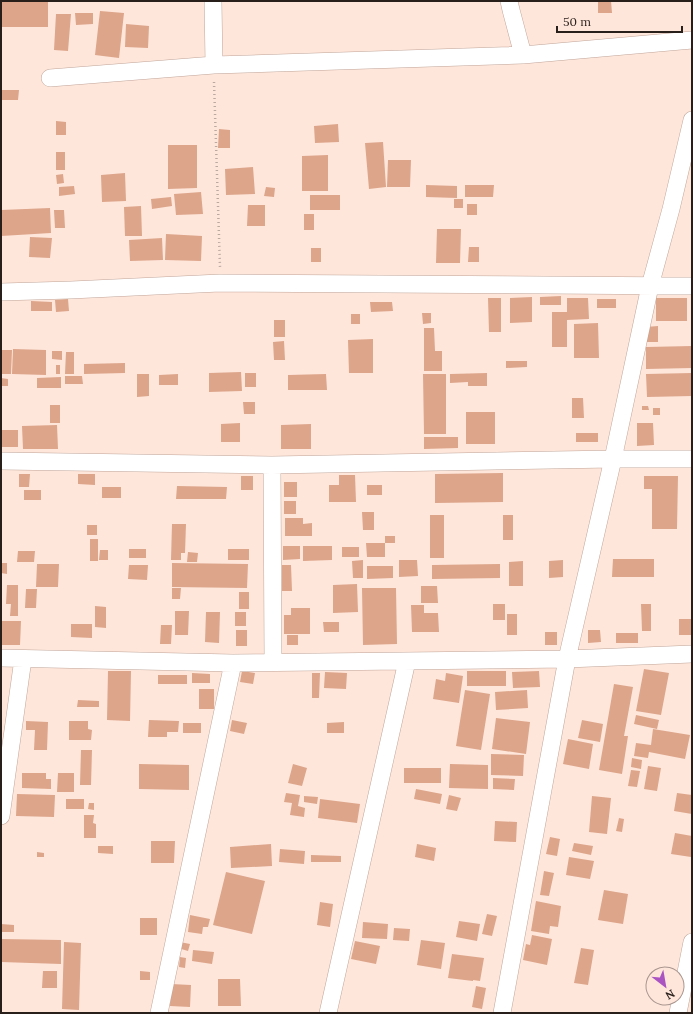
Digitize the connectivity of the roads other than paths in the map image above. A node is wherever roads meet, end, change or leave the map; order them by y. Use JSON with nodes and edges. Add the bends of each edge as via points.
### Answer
{"nodes":[{"id":1,"x":213,"y":1,"type":"edge"},
{"id":2,"x":510,"y":1,"type":"edge"},
{"id":3,"x":692,"y":40,"type":"edge"},
{"id":4,"x":523,"y":55,"type":"junction"},
{"id":5,"x":214,"y":66,"type":"junction"},
{"id":6,"x":50,"y":78,"type":"dead end"},
{"id":7,"x":692,"y":120,"type":"edge"},
{"id":8,"x":650,"y":286,"type":"junction"},
{"id":9,"x":692,"y":286,"type":"edge"},
{"id":10,"x":1,"y":292,"type":"edge"},
{"id":11,"x":613,"y":459,"type":"junction"},
{"id":12,"x":692,"y":459,"type":"edge"},
{"id":13,"x":1,"y":461,"type":"edge"},
{"id":14,"x":272,"y":465,"type":"junction"},
{"id":15,"x":692,"y":654,"type":"edge"},
{"id":16,"x":1,"y":658,"type":"edge"},
{"id":17,"x":23,"y":658,"type":"junction"},
{"id":18,"x":567,"y":659,"type":"junction"},
{"id":19,"x":407,"y":661,"type":"junction"},
{"id":20,"x":273,"y":662,"type":"junction"},
{"id":21,"x":233,"y":663,"type":"junction"},
{"id":22,"x":1,"y":816,"type":"edge"},
{"id":23,"x":692,"y":942,"type":"edge"},
{"id":24,"x":159,"y":1013,"type":"edge"},
{"id":25,"x":328,"y":1013,"type":"edge"},
{"id":26,"x":502,"y":1013,"type":"edge"},
{"id":27,"x":678,"y":1013,"type":"edge"}],
"edges":[{"from":1,"to":5,"type":"street"},
{"from":2,"to":4,"type":"street"},
{"from":3,"to":4,"type":"street"},
{"from":4,"to":5,"type":"street"},
{"from":5,"to":6,"type":"street"},
{"from":7,"to":8,"type":"street"},
{"from":8,"to":9,"type":"street"},
{"from":8,"to":10,"type":"street","via":[[220,284]]},
{"from":8,"to":11,"type":"street"},
{"from":11,"to":12,"type":"street"},
{"from":11,"to":14,"type":"street"},
{"from":11,"to":18,"type":"street"},
{"from":13,"to":14,"type":"street"},
{"from":14,"to":20,"type":"street"},
{"from":15,"to":18,"type":"street"},
{"from":16,"to":17,"type":"street"},
{"from":17,"to":21,"type":"street"},
{"from":17,"to":22,"type":"street"},
{"from":18,"to":19,"type":"street"},
{"from":18,"to":26,"type":"street"},
{"from":19,"to":20,"type":"street"},
{"from":19,"to":25,"type":"street"},
{"from":20,"to":21,"type":"street"},
{"from":21,"to":24,"type":"street"},
{"from":23,"to":27,"type":"street"}]}
